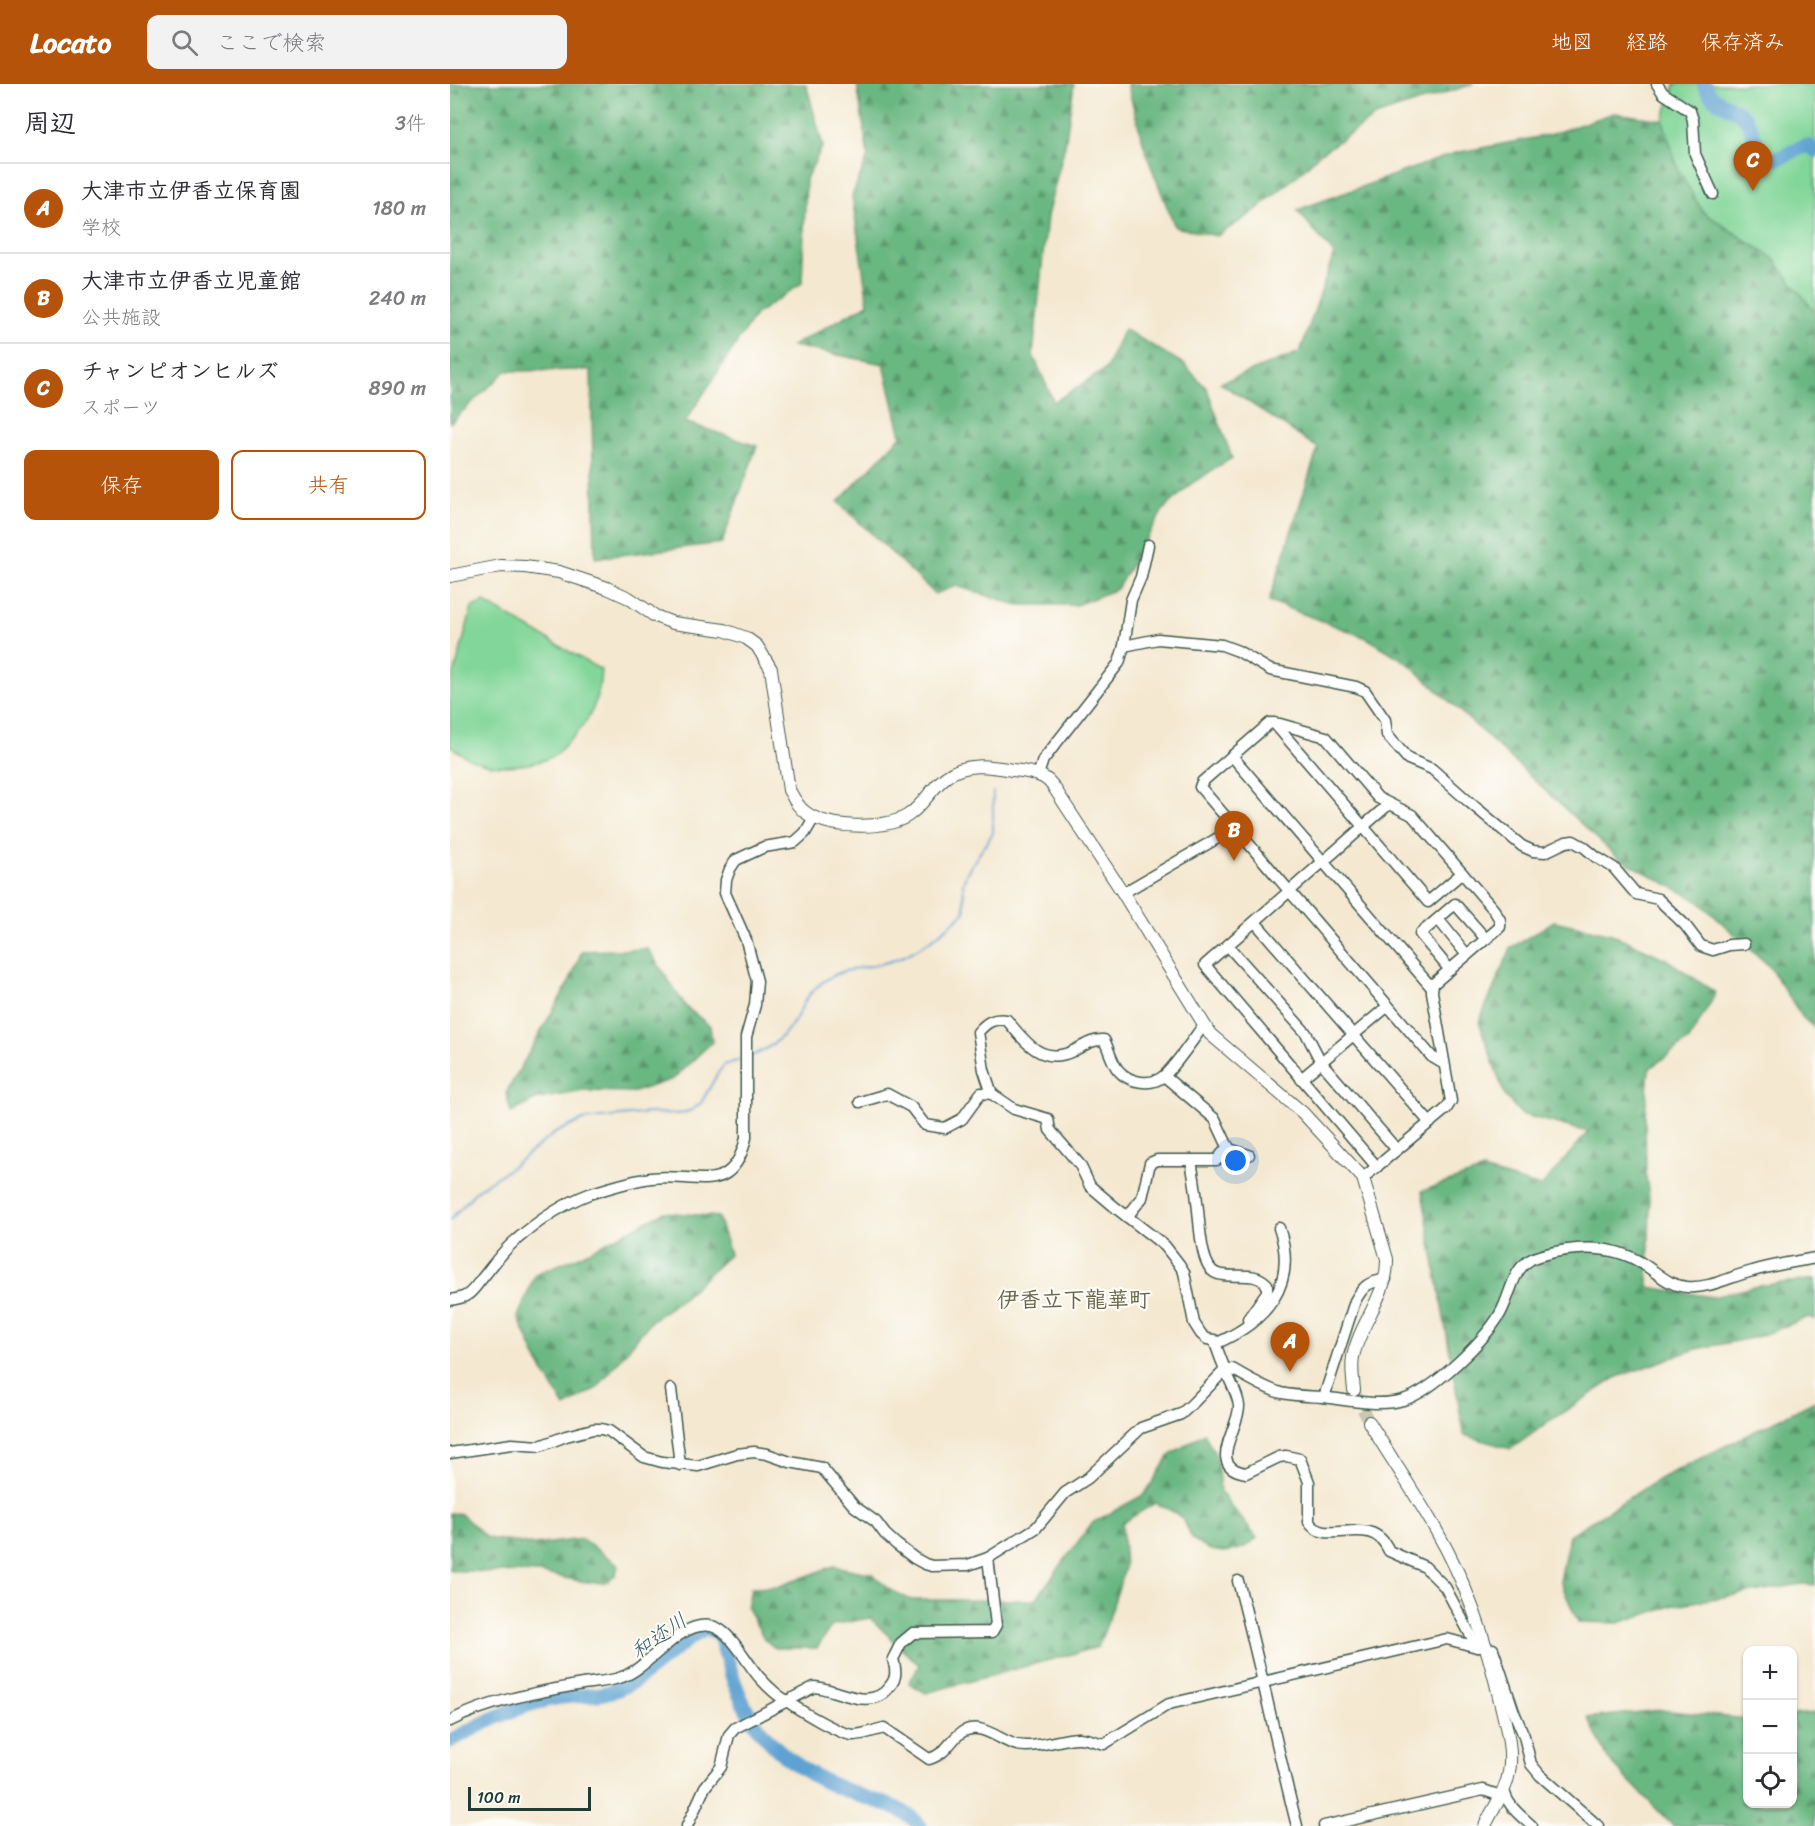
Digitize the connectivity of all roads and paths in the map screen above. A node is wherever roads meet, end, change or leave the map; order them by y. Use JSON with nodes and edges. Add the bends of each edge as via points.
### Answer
{"nodes":[{"id":1,"x":1657,"y":84,"type":"edge"},
{"id":2,"x":1713,"y":194,"type":"dead end"},
{"id":3,"x":1148,"y":545,"type":"dead end"},
{"id":4,"x":450,"y":576,"type":"edge"},
{"id":5,"x":1124,"y":646,"type":"junction"},
{"id":6,"x":1274,"y":723,"type":"junction"},
{"id":7,"x":1232,"y":756,"type":"junction"},
{"id":8,"x":1038,"y":775,"type":"junction"},
{"id":9,"x":1389,"y":804,"type":"junction"},
{"id":10,"x":812,"y":820,"type":"dead end"},
{"id":11,"x":1364,"y":827,"type":"junction"},
{"id":12,"x":1235,"y":828,"type":"junction"},
{"id":13,"x":1323,"y":862,"type":"junction"},
{"id":14,"x":1462,"y":873,"type":"junction"},
{"id":15,"x":1290,"y":891,"type":"junction"},
{"id":16,"x":1123,"y":893,"type":"junction"},
{"id":17,"x":1438,"y":919,"type":"junction"},
{"id":18,"x":1255,"y":922,"type":"junction"},
{"id":19,"x":1486,"y":939,"type":"junction"},
{"id":20,"x":1744,"y":944,"type":"dead end"},
{"id":21,"x":1228,"y":946,"type":"junction"},
{"id":22,"x":1467,"y":955,"type":"junction"},
{"id":23,"x":1450,"y":970,"type":"junction"},
{"id":24,"x":1432,"y":988,"type":"junction"},
{"id":25,"x":1388,"y":1006,"type":"junction"},
{"id":26,"x":1203,"y":1026,"type":"junction"},
{"id":27,"x":1353,"y":1035,"type":"junction"},
{"id":28,"x":1321,"y":1062,"type":"junction"},
{"id":29,"x":1444,"y":1064,"type":"junction"},
{"id":30,"x":1164,"y":1076,"type":"junction"},
{"id":31,"x":1301,"y":1078,"type":"junction"},
{"id":32,"x":992,"y":1094,"type":"junction"},
{"id":33,"x":860,"y":1102,"type":"dead end"},
{"id":34,"x":1430,"y":1123,"type":"junction"},
{"id":35,"x":1228,"y":1146,"type":"junction"},
{"id":36,"x":1398,"y":1150,"type":"junction"},
{"id":37,"x":1250,"y":1155,"type":"dead end"},
{"id":38,"x":1191,"y":1160,"type":"junction"},
{"id":39,"x":1377,"y":1167,"type":"junction"},
{"id":40,"x":1363,"y":1178,"type":"junction"},
{"id":41,"x":1127,"y":1217,"type":"junction"},
{"id":42,"x":1279,"y":1228,"type":"dead end"},
{"id":43,"x":1815,"y":1258,"type":"edge"},
{"id":44,"x":1386,"y":1279,"type":"junction"},
{"id":45,"x":450,"y":1300,"type":"edge"},
{"id":46,"x":1249,"y":1324,"type":"junction"},
{"id":47,"x":1215,"y":1344,"type":"junction"},
{"id":48,"x":1225,"y":1370,"type":"junction"},
{"id":49,"x":671,"y":1389,"type":"dead end"},
{"id":50,"x":1354,"y":1390,"type":"tunnel mouth"},
{"id":51,"x":1324,"y":1397,"type":"junction"},
{"id":52,"x":1368,"y":1422,"type":"tunnel mouth"},
{"id":53,"x":450,"y":1453,"type":"edge"},
{"id":54,"x":680,"y":1465,"type":"junction"},
{"id":55,"x":988,"y":1558,"type":"junction"},
{"id":56,"x":1238,"y":1581,"type":"dead end"},
{"id":57,"x":1485,"y":1647,"type":"junction"},
{"id":58,"x":1263,"y":1681,"type":"junction"},
{"id":59,"x":786,"y":1701,"type":"junction"},
{"id":60,"x":450,"y":1721,"type":"edge"},
{"id":61,"x":1502,"y":1793,"type":"junction"},
{"id":62,"x":1486,"y":1824,"type":"edge"},
{"id":63,"x":687,"y":1826,"type":"edge"},
{"id":64,"x":1297,"y":1826,"type":"edge"},
{"id":65,"x":1324,"y":1826,"type":"edge"},
{"id":66,"x":1532,"y":1826,"type":"edge"},
{"id":67,"x":1598,"y":1826,"type":"edge"}],
"edges":[{"from":1,"to":2,"type":"street","via":[[1663,93],[1690,111],[1695,154]]},
{"from":3,"to":5,"type":"street","via":[[1131,600]]},
{"from":4,"to":8,"type":"street","via":[[501,566],[559,572],[607,588],[673,623],[724,630],[746,638],[757,646],[771,669],[789,790],[805,812],[828,823],[876,825],[905,817],[918,808],[936,785],[959,769],[992,767]]},
{"from":5,"to":8,"type":"street","via":[[1119,663],[1043,760]]},
{"from":5,"to":20,"type":"street","via":[[1158,639],[1222,645],[1270,670],[1365,691],[1385,720],[1387,735],[1408,759],[1432,769],[1522,846],[1545,852],[1573,841],[1614,868],[1636,894],[1658,899],[1701,946],[1713,950]]},
{"from":6,"to":7,"type":"street"},
{"from":6,"to":9,"type":"street","via":[[1326,737],[1378,798]]},
{"from":6,"to":11,"type":"street"},
{"from":7,"to":12,"type":"street","via":[[1200,787]]},
{"from":7,"to":13,"type":"street"},
{"from":8,"to":16,"type":"street","via":[[1053,786]]},
{"from":9,"to":11,"type":"street"},
{"from":9,"to":14,"type":"street","via":[[1412,814]]},
{"from":10,"to":45,"type":"street","via":[[795,842],[764,847],[736,860],[726,880],[725,893],[748,947],[756,981],[755,1005],[746,1037],[746,1138],[736,1165],[712,1180],[650,1178],[582,1198],[514,1241],[467,1295]]},
{"from":11,"to":13,"type":"street"},
{"from":11,"to":14,"type":"street","via":[[1428,902]]},
{"from":12,"to":15,"type":"street"},
{"from":12,"to":16,"type":"street"},
{"from":13,"to":15,"type":"street"},
{"from":13,"to":24,"type":"street"},
{"from":14,"to":19,"type":"street","via":[[1500,920],[1500,927]]},
{"from":15,"to":18,"type":"street"},
{"from":15,"to":25,"type":"street"},
{"from":16,"to":26,"type":"street"},
{"from":17,"to":19,"type":"street","via":[[1455,904]]},
{"from":17,"to":22,"type":"street"},
{"from":17,"to":23,"type":"street","via":[[1420,934]]},
{"from":18,"to":21,"type":"street"},
{"from":18,"to":27,"type":"street"},
{"from":19,"to":22,"type":"street"},
{"from":21,"to":28,"type":"street","via":[[1306,1033]]},
{"from":21,"to":31,"type":"street","via":[[1205,965]]},
{"from":22,"to":23,"type":"street"},
{"from":23,"to":24,"type":"street"},
{"from":24,"to":29,"type":"street"},
{"from":25,"to":27,"type":"street"},
{"from":25,"to":29,"type":"street","via":[[1432,1057]]},
{"from":26,"to":30,"type":"street"},
{"from":26,"to":40,"type":"street","via":[[1303,1113]]},
{"from":27,"to":28,"type":"street"},
{"from":27,"to":34,"type":"street"},
{"from":28,"to":31,"type":"street"},
{"from":28,"to":36,"type":"street"},
{"from":29,"to":34,"type":"street","via":[[1451,1101]]},
{"from":30,"to":32,"type":"street","via":[[1141,1082],[1129,1078],[1118,1070],[1104,1040],[1095,1039],[1070,1053],[1038,1053],[1007,1020],[998,1018],[978,1032]]},
{"from":30,"to":35,"type":"street","via":[[1215,1119]]},
{"from":31,"to":39,"type":"street"},
{"from":32,"to":33,"type":"street","via":[[981,1093],[962,1119],[945,1128],[925,1125],[911,1107],[887,1094]]},
{"from":32,"to":41,"type":"street","via":[[1014,1109],[1048,1119],[1050,1130],[1080,1165],[1090,1186]]},
{"from":34,"to":36,"type":"street"},
{"from":35,"to":37,"type":"street"},
{"from":35,"to":38,"type":"street","via":[[1217,1160]]},
{"from":36,"to":39,"type":"street"},
{"from":38,"to":41,"type":"street","via":[[1150,1163],[1142,1198]]},
{"from":38,"to":46,"type":"street","via":[[1198,1222],[1209,1269],[1216,1274],[1254,1276],[1267,1284],[1267,1292],[1248,1319]]},
{"from":39,"to":40,"type":"street"},
{"from":40,"to":44,"type":"street","via":[[1387,1259]]},
{"from":41,"to":47,"type":"street","via":[[1165,1246],[1179,1264],[1194,1323]]},
{"from":42,"to":46,"type":"street","via":[[1285,1245],[1279,1292],[1271,1305]]},
{"from":43,"to":51,"type":"street","via":[[1688,1287],[1662,1278],[1642,1263],[1597,1248],[1541,1255],[1520,1267],[1506,1304],[1489,1330],[1445,1374],[1420,1392],[1390,1403]]},
{"from":44,"to":50,"type":"street","via":[[1353,1357]]},
{"from":44,"to":51,"type":"street","via":[[1362,1288],[1355,1301]]},
{"from":46,"to":47,"type":"street"},
{"from":47,"to":48,"type":"street"},
{"from":48,"to":51,"type":"street","via":[[1232,1369],[1280,1393]]},
{"from":48,"to":55,"type":"street","via":[[1180,1414],[1141,1428],[1089,1478],[1065,1493],[1036,1528]]},
{"from":48,"to":57,"type":"street","via":[[1239,1407],[1226,1453],[1230,1466],[1245,1473],[1279,1457],[1300,1459],[1309,1482],[1312,1527],[1322,1532],[1377,1534],[1389,1551],[1425,1567],[1445,1587]]},
{"from":49,"to":54,"type":"street"},
{"from":52,"to":57,"type":"street","via":[[1441,1540],[1463,1585]]},
{"from":53,"to":54,"type":"street","via":[[512,1444],[540,1446],[601,1429],[644,1457]]},
{"from":54,"to":55,"type":"street","via":[[699,1466],[754,1452],[822,1468],[854,1506],[914,1558],[932,1566],[968,1565]]},
{"from":55,"to":59,"type":"street","via":[[996,1625],[992,1632],[913,1633],[901,1643],[893,1659],[895,1680],[888,1690],[874,1698],[852,1698],[814,1687]]},
{"from":56,"to":58,"type":"street"},
{"from":57,"to":58,"type":"street","via":[[1447,1639]]},
{"from":57,"to":61,"type":"street","via":[[1509,1747],[1509,1772]]},
{"from":57,"to":67,"type":"street","via":[[1524,1736],[1531,1764]]},
{"from":58,"to":59,"type":"street","via":[[1168,1704],[1104,1744],[1080,1738],[1017,1745],[974,1728],[963,1731],[940,1756],[929,1759],[884,1728],[853,1735]]},
{"from":58,"to":64,"type":"street"},
{"from":59,"to":60,"type":"street","via":[[760,1678],[720,1629],[703,1625],[689,1629],[621,1678],[531,1694]]},
{"from":59,"to":63,"type":"street","via":[[729,1735],[721,1767],[705,1787]]},
{"from":61,"to":62,"type":"street"},
{"from":61,"to":65,"type":"street","via":[[1483,1790]]},
{"from":61,"to":66,"type":"street"}]}
